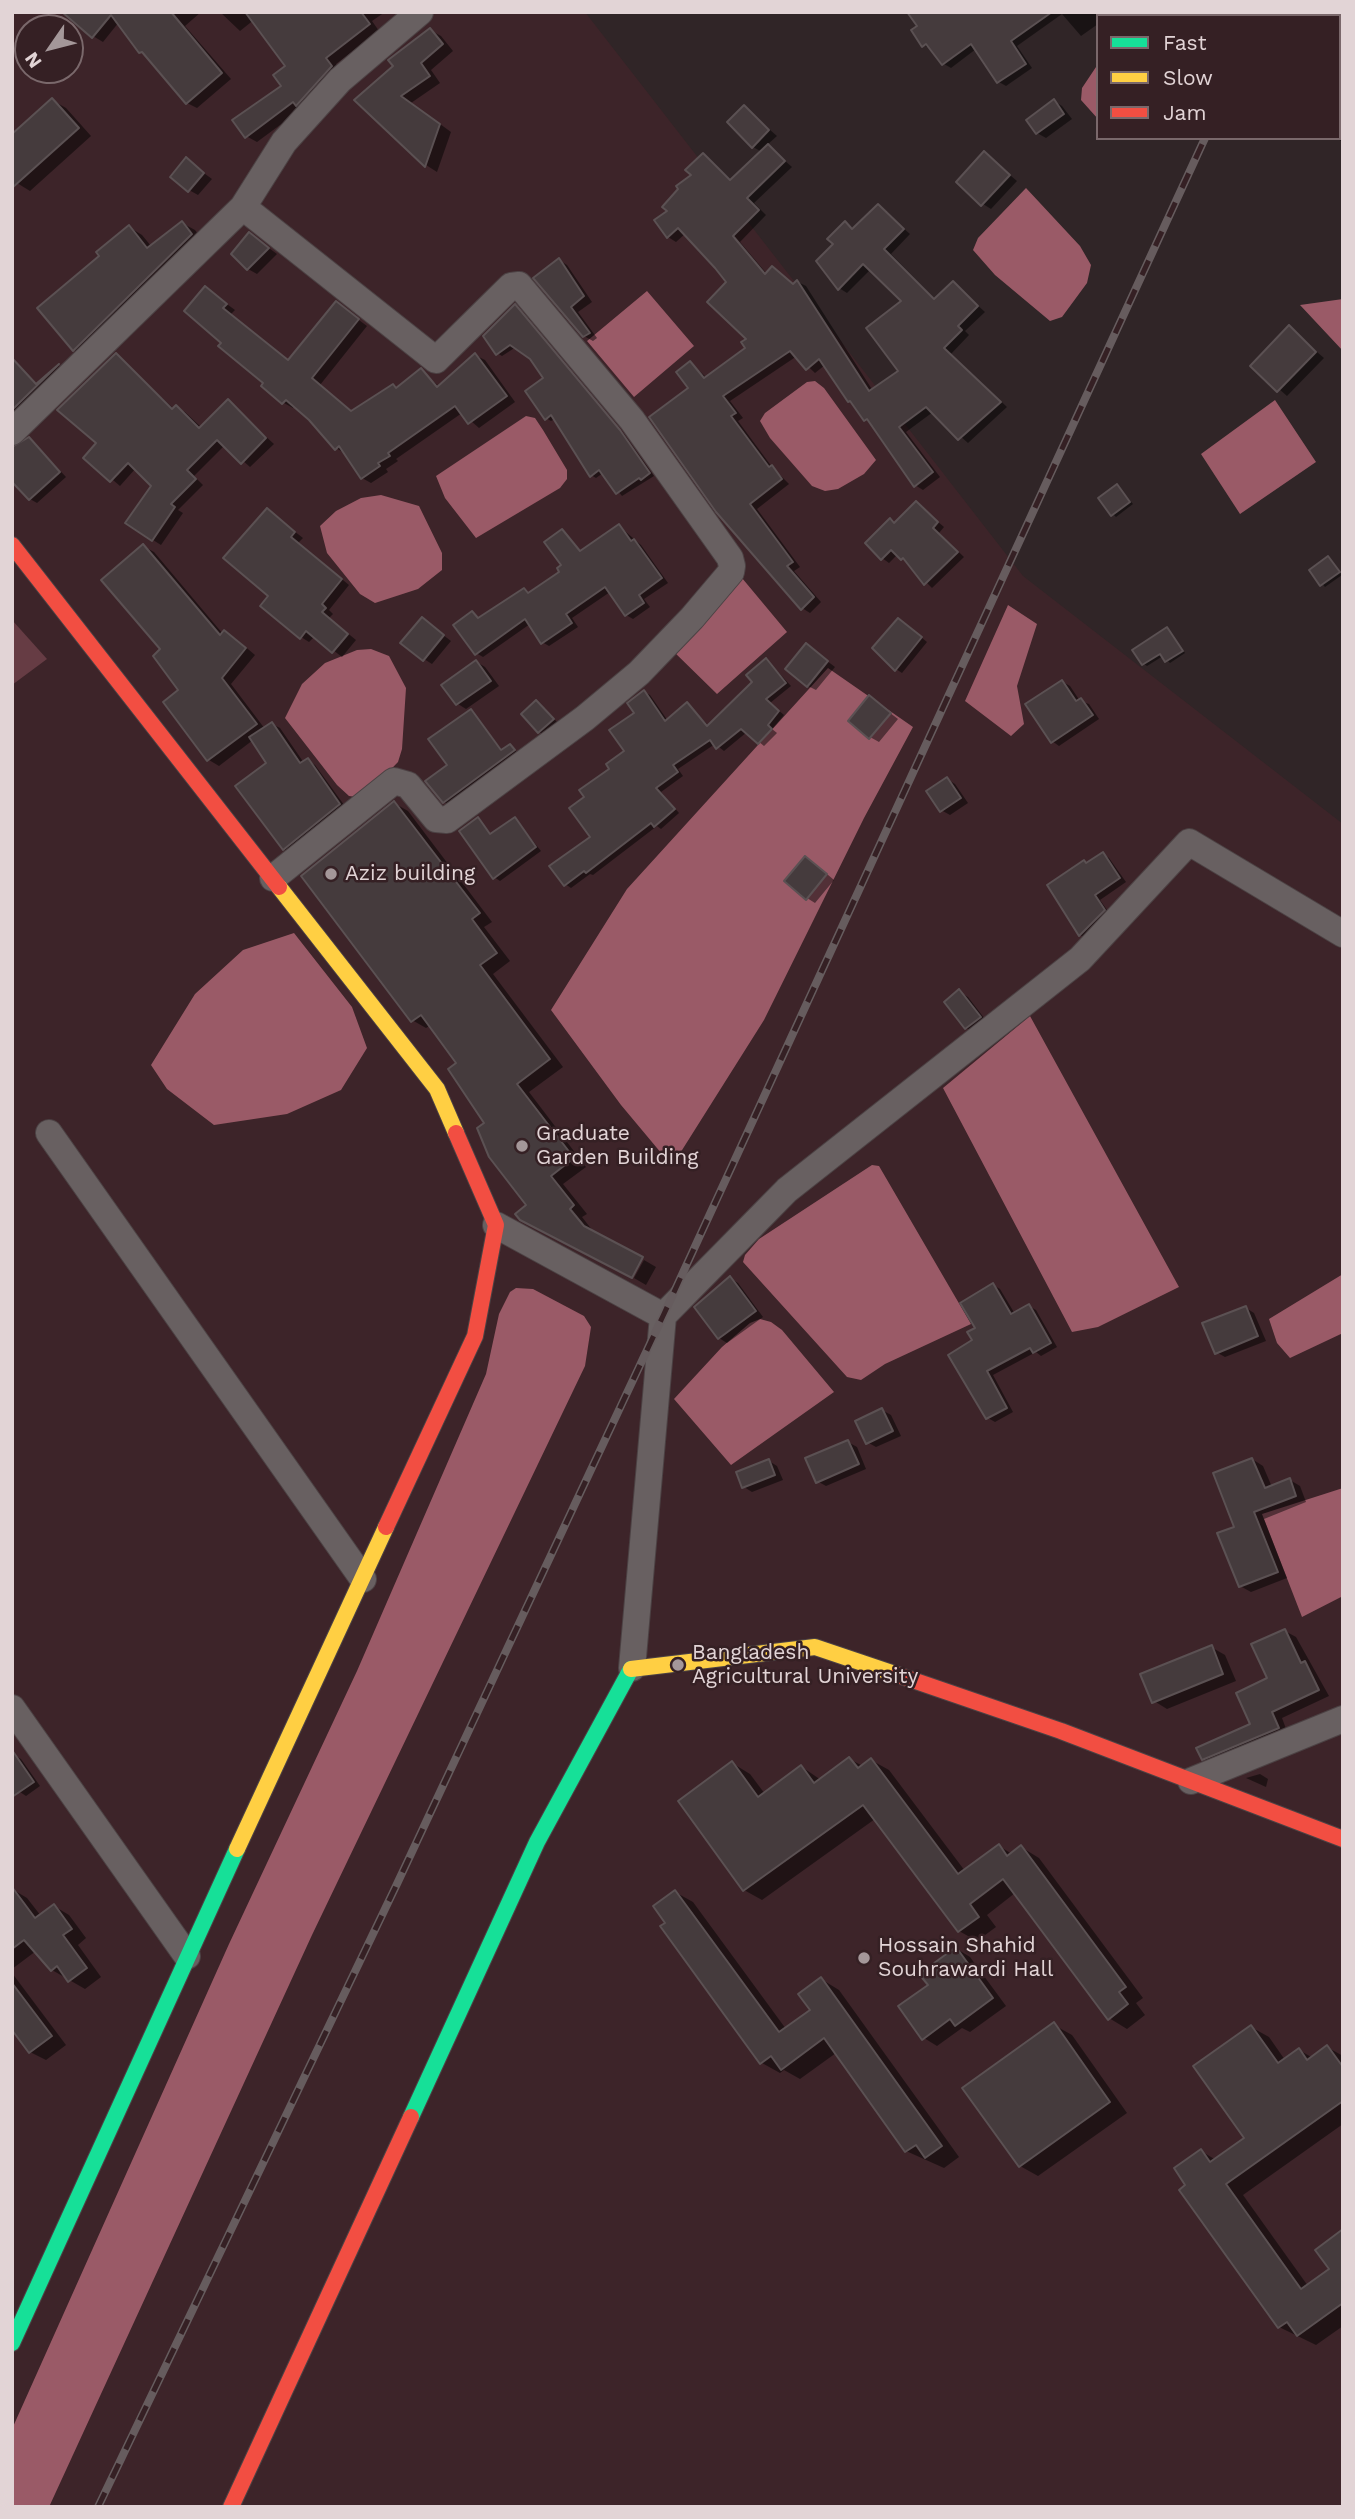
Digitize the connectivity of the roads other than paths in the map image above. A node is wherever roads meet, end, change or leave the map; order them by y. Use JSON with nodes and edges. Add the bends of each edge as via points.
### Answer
{"nodes":[{"id":1,"x":420,"y":12,"type":"edge"},
{"id":2,"x":243,"y":207,"type":"junction"},
{"id":3,"x":12,"y":432,"type":"edge"},
{"id":4,"x":12,"y":545,"type":"edge"},
{"id":5,"x":273,"y":878,"type":"junction"},
{"id":6,"x":1343,"y":934,"type":"edge"},
{"id":7,"x":49,"y":1133,"type":"dead end"},
{"id":8,"x":496,"y":1225,"type":"junction"},
{"id":9,"x":663,"y":1316,"type":"junction"},
{"id":10,"x":363,"y":1579,"type":"junction"},
{"id":11,"x":632,"y":1668,"type":"junction"},
{"id":12,"x":12,"y":1708,"type":"edge"},
{"id":13,"x":1343,"y":1719,"type":"edge"},
{"id":14,"x":1191,"y":1781,"type":"junction"},
{"id":15,"x":1343,"y":1839,"type":"edge"},
{"id":16,"x":187,"y":1956,"type":"junction"},
{"id":17,"x":12,"y":2343,"type":"edge"},
{"id":18,"x":230,"y":2507,"type":"edge"}],
"edges":[{"from":1,"to":2,"type":"street","via":[[340,80],[284,142]]},
{"from":2,"to":3,"type":"street"},
{"from":2,"to":5,"type":"street","via":[[436,360],[511,286],[519,285],[632,420],[732,566],[692,618],[639,673],[447,820],[436,819],[408,785],[394,781]]},
{"from":4,"to":5,"type":"street"},
{"from":5,"to":8,"type":"street","via":[[438,1089]]},
{"from":6,"to":9,"type":"street","via":[[1189,842],[1080,959],[787,1190]]},
{"from":7,"to":10,"type":"street"},
{"from":8,"to":9,"type":"street"},
{"from":8,"to":10,"type":"street","via":[[475,1336]]},
{"from":9,"to":11,"type":"street"},
{"from":10,"to":16,"type":"street"},
{"from":11,"to":14,"type":"street","via":[[815,1647]]},
{"from":11,"to":18,"type":"street","via":[[537,1842]]},
{"from":12,"to":16,"type":"street"},
{"from":13,"to":14,"type":"street"},
{"from":14,"to":15,"type":"street"},
{"from":16,"to":17,"type":"street"}]}
